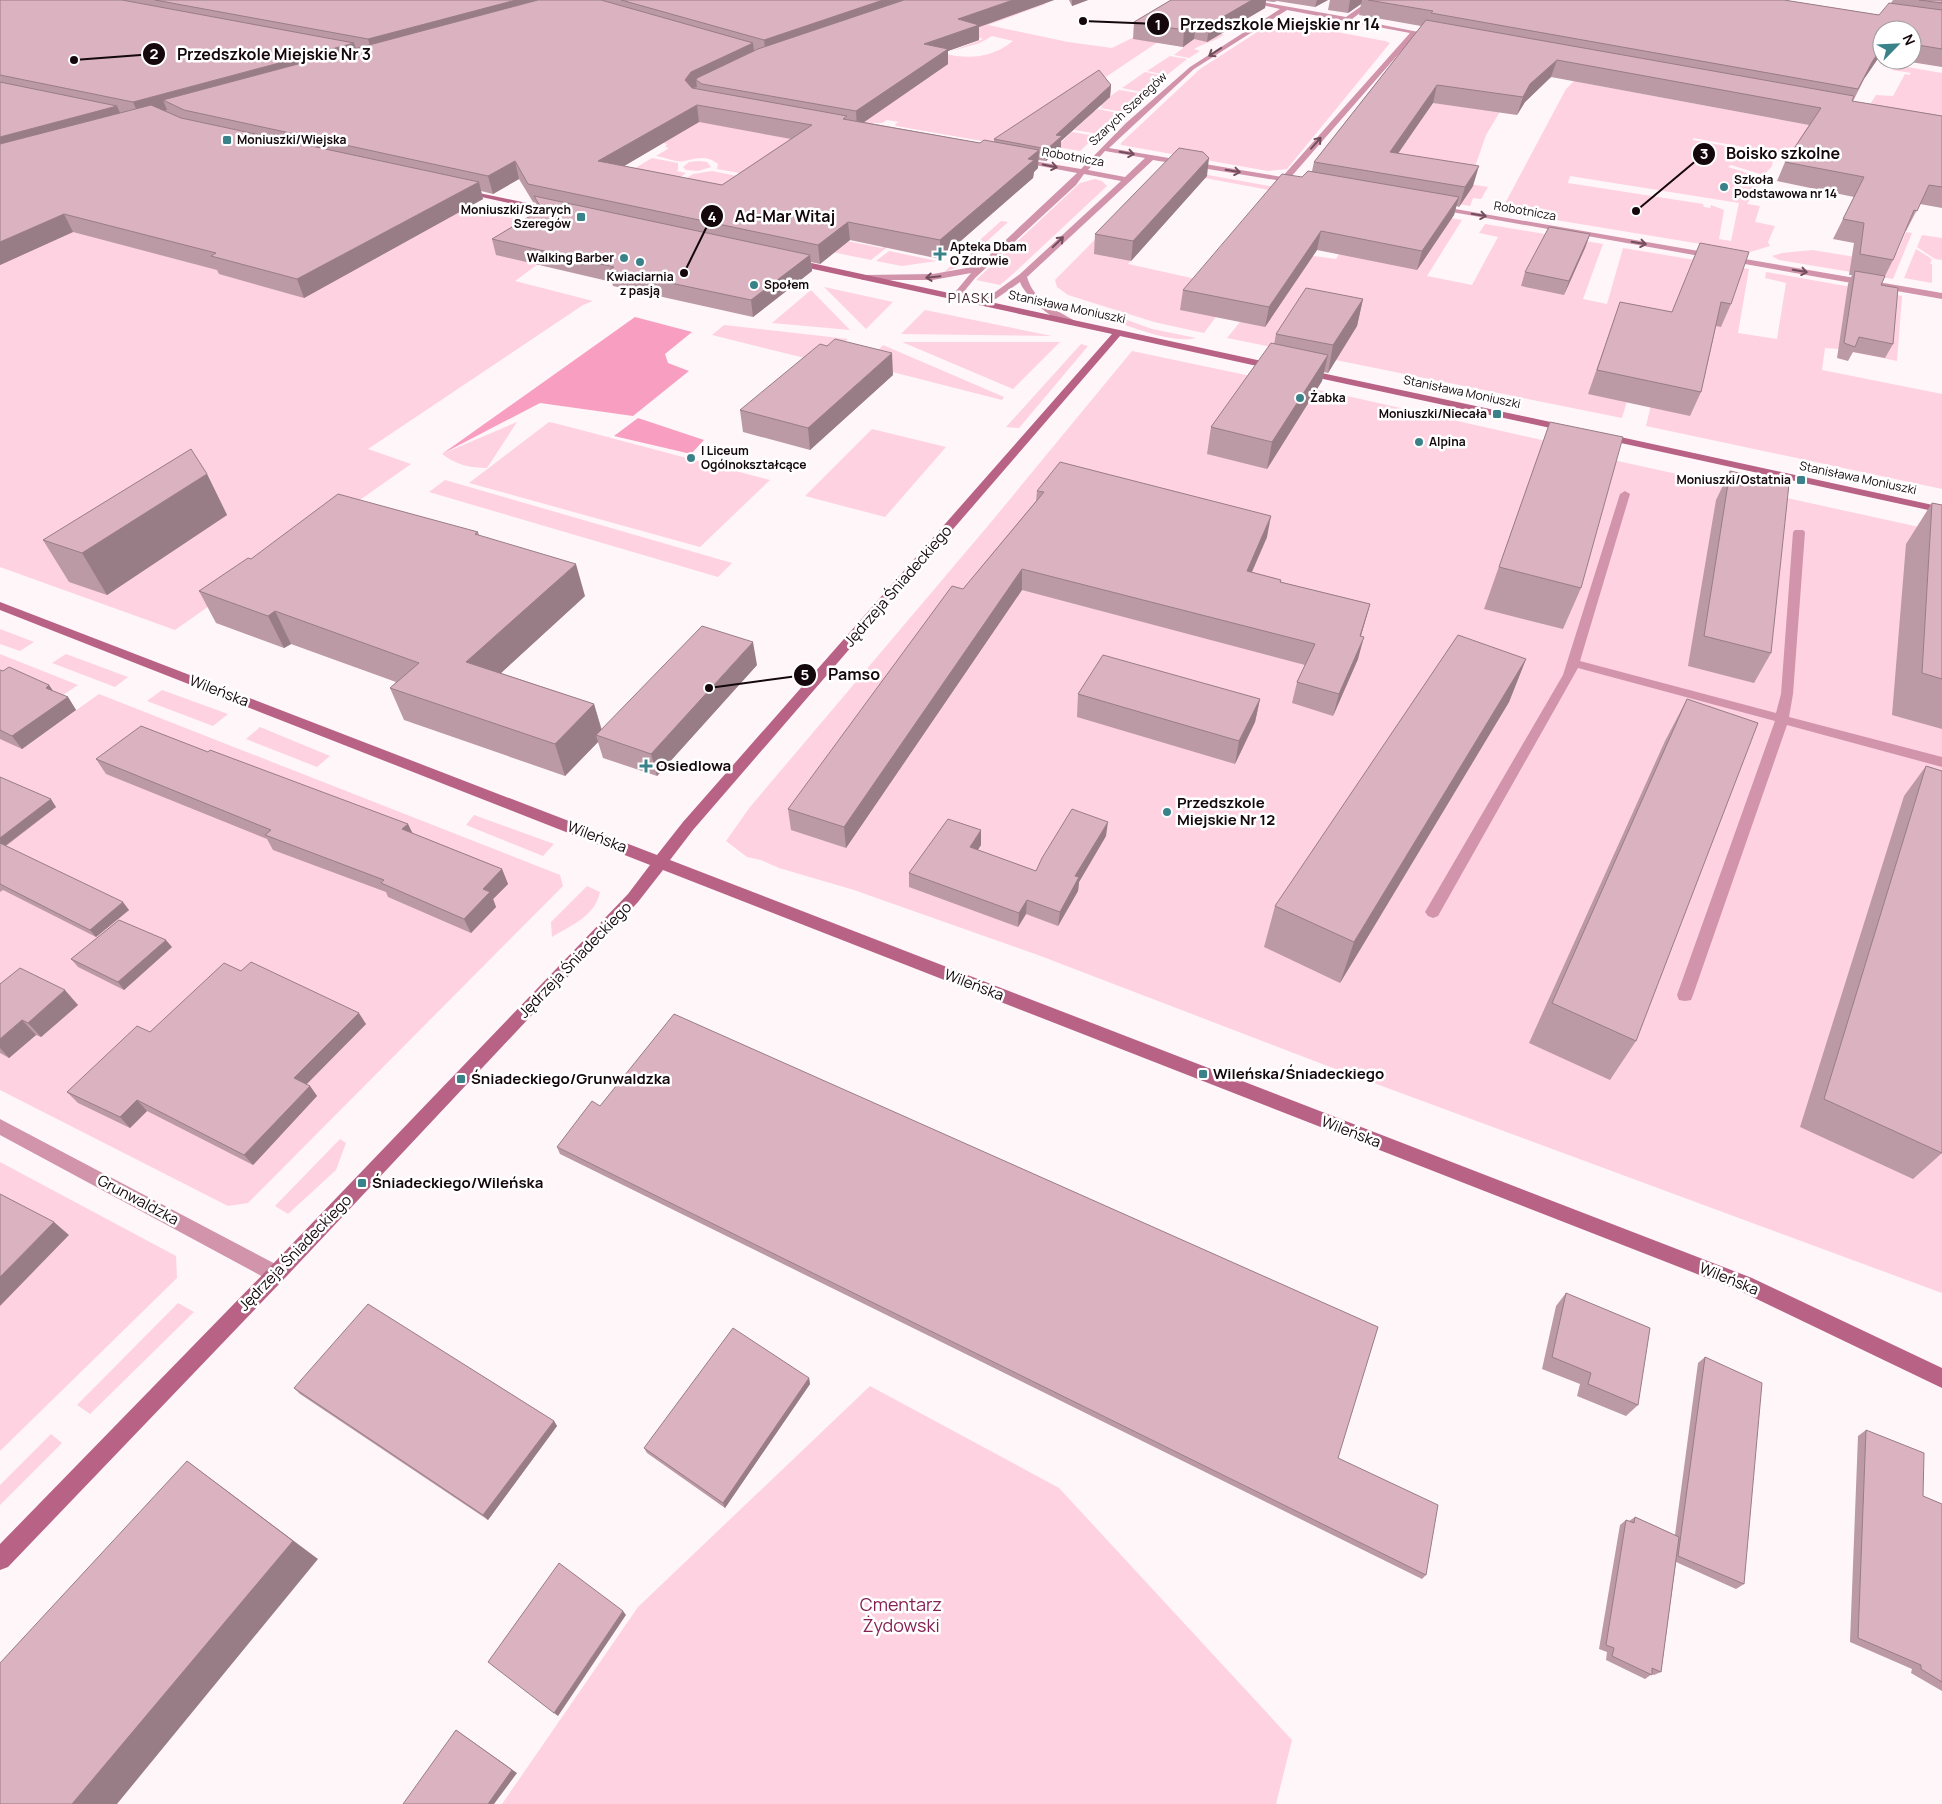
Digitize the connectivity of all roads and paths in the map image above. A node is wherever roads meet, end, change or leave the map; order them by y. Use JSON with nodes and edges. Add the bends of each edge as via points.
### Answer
{"nodes":[{"id":1,"x":1241,"y":0,"type":"edge"},
{"id":2,"x":1374,"y":0,"type":"edge"},
{"id":3,"x":1286,"y":8,"type":"junction"},
{"id":4,"x":1320,"y":10,"type":"dead end"},
{"id":5,"x":1313,"y":14,"type":"junction"},
{"id":6,"x":1346,"y":20,"type":"junction"},
{"id":7,"x":1414,"y":32,"type":"junction"},
{"id":8,"x":1445,"y":38,"type":"edge"},
{"id":9,"x":1104,"y":149,"type":"junction"},
{"id":10,"x":1151,"y":157,"type":"junction"},
{"id":11,"x":1015,"y":160,"type":"edge"},
{"id":12,"x":1082,"y":172,"type":"junction"},
{"id":13,"x":1124,"y":180,"type":"junction"},
{"id":14,"x":1284,"y":180,"type":"junction"},
{"id":15,"x":1302,"y":183,"type":"edge"},
{"id":16,"x":451,"y":189,"type":"edge"},
{"id":17,"x":1423,"y":205,"type":"edge"},
{"id":18,"x":562,"y":213,"type":"edge"},
{"id":19,"x":784,"y":260,"type":"edge"},
{"id":20,"x":981,"y":268,"type":"junction"},
{"id":21,"x":1023,"y":276,"type":"junction"},
{"id":22,"x":865,"y":278,"type":"junction"},
{"id":23,"x":1942,"y":296,"type":"edge"},
{"id":24,"x":955,"y":297,"type":"junction"},
{"id":25,"x":984,"y":303,"type":"junction"},
{"id":26,"x":1072,"y":322,"type":"junction"},
{"id":27,"x":1118,"y":333,"type":"junction"},
{"id":28,"x":1625,"y":494,"type":"dead end"},
{"id":29,"x":1942,"y":510,"type":"edge"},
{"id":30,"x":1799,"y":532,"type":"dead end"},
{"id":31,"x":0,"y":606,"type":"edge"},
{"id":32,"x":1574,"y":663,"type":"junction"},
{"id":33,"x":1781,"y":719,"type":"junction"},
{"id":34,"x":1942,"y":762,"type":"edge"},
{"id":35,"x":662,"y":862,"type":"junction"},
{"id":36,"x":1434,"y":912,"type":"dead end"},
{"id":37,"x":1685,"y":994,"type":"dead end"},
{"id":38,"x":0,"y":1126,"type":"edge"},
{"id":39,"x":276,"y":1274,"type":"junction"},
{"id":40,"x":1942,"y":1378,"type":"edge"},
{"id":41,"x":0,"y":1558,"type":"edge"}],
"edges":[{"from":1,"to":3,"type":"street"},
{"from":2,"to":6,"type":"street"},
{"from":3,"to":5,"type":"street"},
{"from":3,"to":9,"type":"street","name":"Szarych Szeregów","one_way":true,"via":[[1192,68]]},
{"from":4,"to":5,"type":"street"},
{"from":5,"to":6,"type":"street"},
{"from":6,"to":7,"type":"street"},
{"from":7,"to":8,"type":"street"},
{"from":14,"to":7,"type":"street","one_way":true},
{"from":9,"to":10,"type":"street","name":"Robotnicza","one_way":true},
{"from":9,"to":12,"type":"street","name":"Szarych Szeregów"},
{"from":10,"to":13,"type":"street"},
{"from":10,"to":14,"type":"street","name":"Robotnicza","one_way":true},
{"from":11,"to":12,"type":"street","name":"Robotnicza","one_way":true},
{"from":12,"to":13,"type":"street","name":"Robotnicza"},
{"from":12,"to":20,"type":"street","name":"Szarych Szeregów"},
{"from":21,"to":13,"type":"street","one_way":true},
{"from":14,"to":15,"type":"street","name":"Robotnicza"},
{"from":16,"to":18,"type":"street"},
{"from":17,"to":23,"type":"street","name":"Robotnicza","one_way":true},
{"from":19,"to":22,"type":"street","name":"Stanisława Moniuszki"},
{"from":20,"to":22,"type":"street","one_way":true,"via":[[933,277]]},
{"from":20,"to":24,"type":"street","name":"Szarych Szeregów"},
{"from":21,"to":25,"type":"street"},
{"from":21,"to":26,"type":"street","via":[[1031,297]]},
{"from":22,"to":24,"type":"street","name":"Stanisława Moniuszki"},
{"from":24,"to":25,"type":"street","name":"Stanisława Moniuszki"},
{"from":25,"to":26,"type":"street","name":"Stanisława Moniuszki"},
{"from":26,"to":27,"type":"street","name":"Stanisława Moniuszki"},
{"from":27,"to":29,"type":"street","name":"Stanisława Moniuszki"},
{"from":27,"to":35,"type":"street","name":"Jędrzeja Śniadeckiego","via":[[688,826]]},
{"from":28,"to":32,"type":"street"},
{"from":30,"to":33,"type":"street","via":[[1787,694]]},
{"from":31,"to":35,"type":"street","name":"Wileńska"},
{"from":32,"to":33,"type":"street"},
{"from":32,"to":36,"type":"street"},
{"from":33,"to":34,"type":"street"},
{"from":33,"to":37,"type":"street"},
{"from":35,"to":39,"type":"street","name":"Jędrzeja Śniadeckiego","via":[[633,898]]},
{"from":35,"to":40,"type":"street","name":"Wileńska","via":[[1745,1284]]},
{"from":38,"to":39,"type":"street","name":"Grunwaldzka"},
{"from":39,"to":41,"type":"street","name":"Jędrzeja Śniadeckiego"}]}
